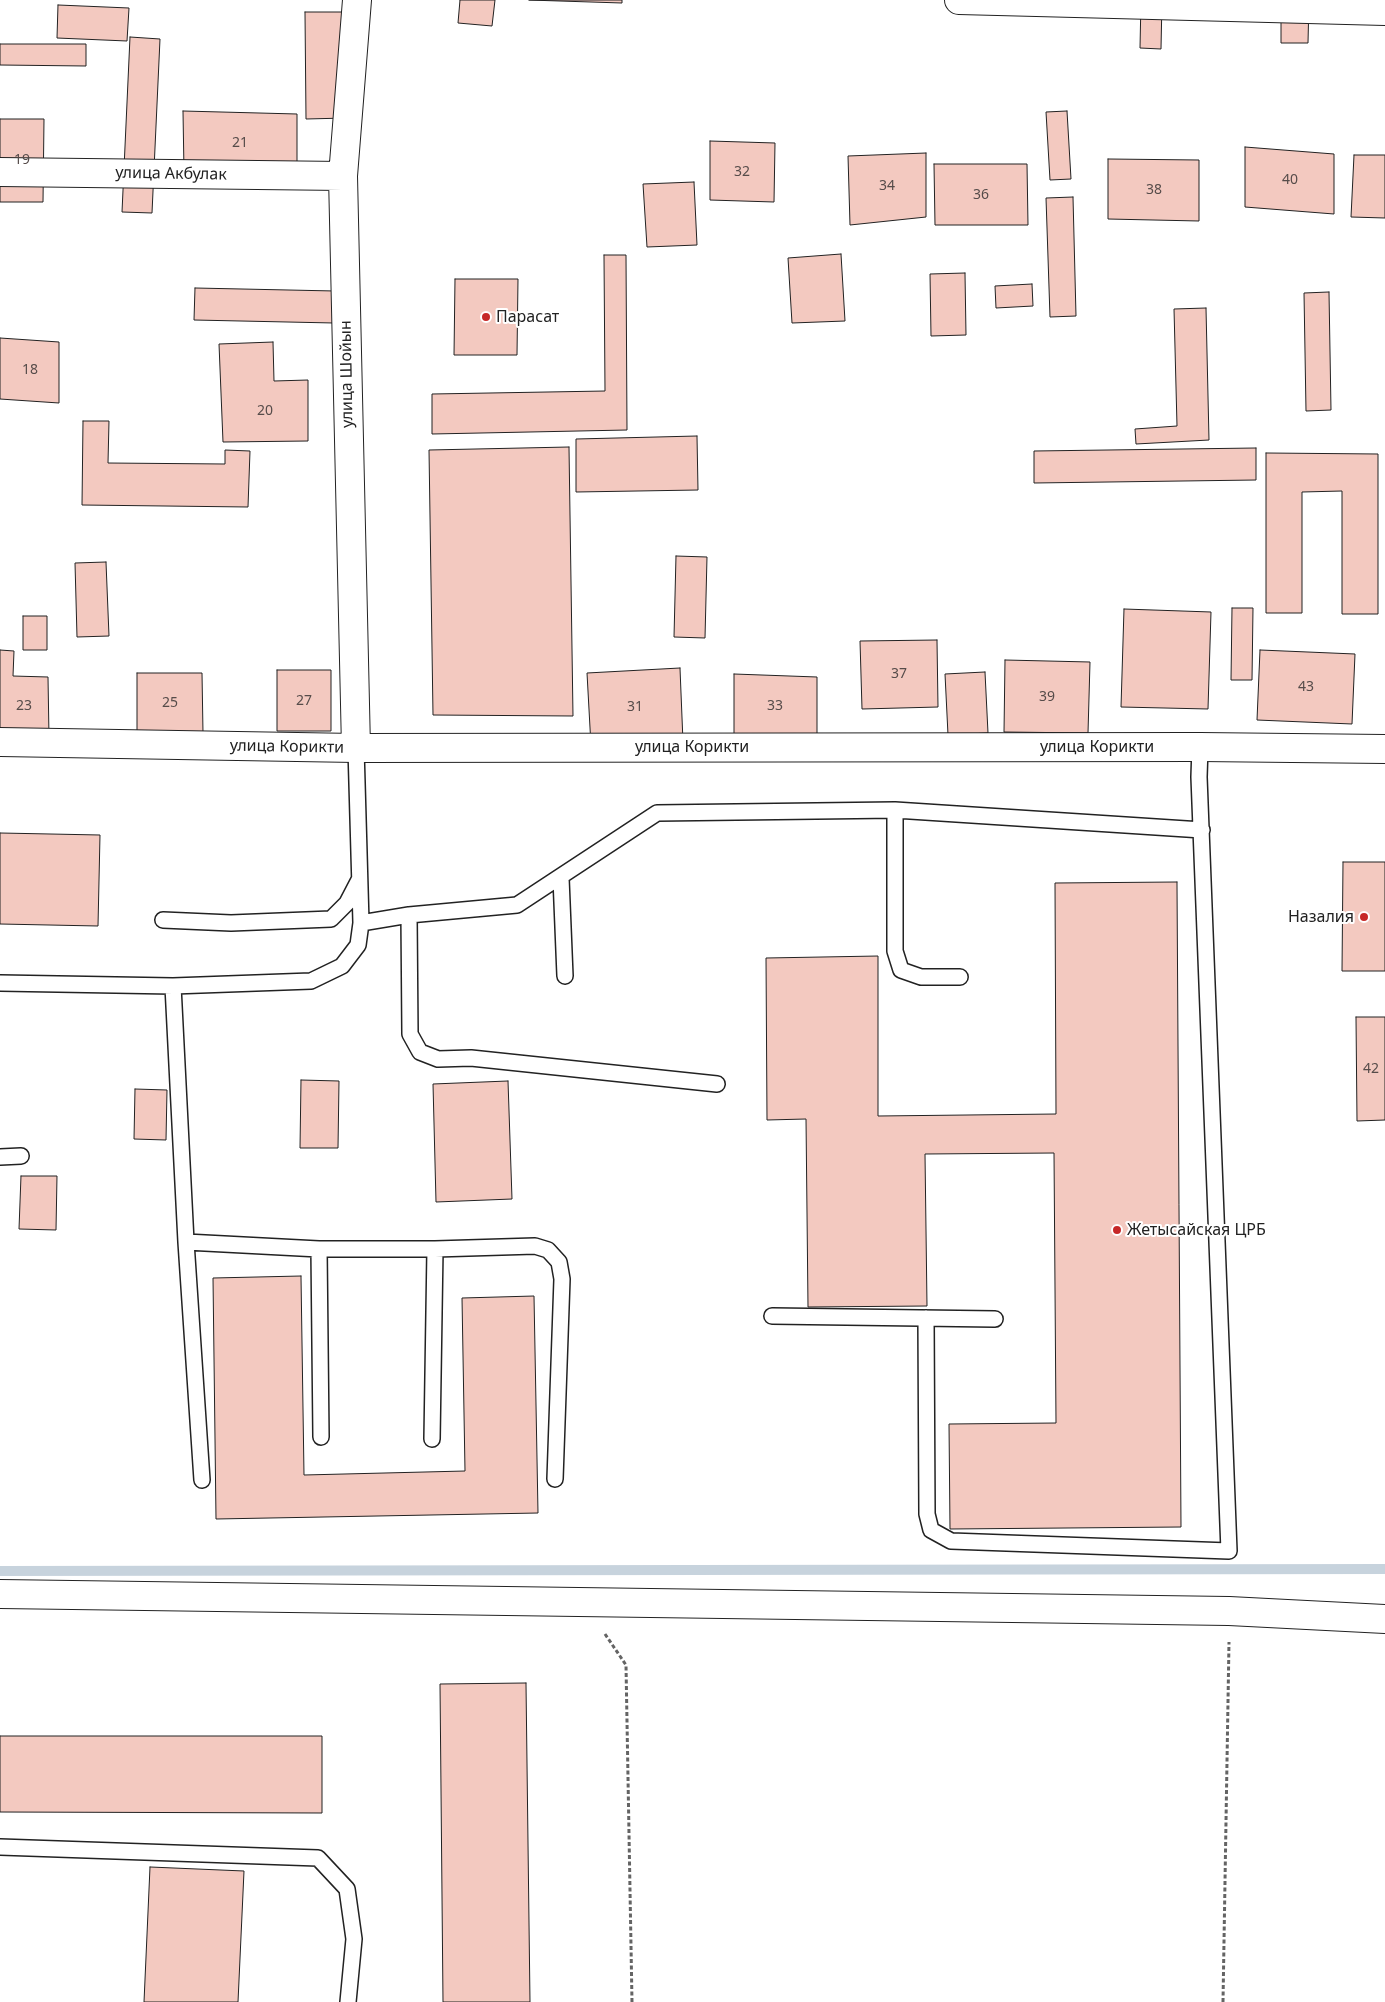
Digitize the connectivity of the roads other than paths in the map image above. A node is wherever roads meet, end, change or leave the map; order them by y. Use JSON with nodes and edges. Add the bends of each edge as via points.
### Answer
{"nodes":[{"id":1,"x":357,"y":0,"type":"edge"},
{"id":2,"x":959,"y":0,"type":"edge"},
{"id":3,"x":1385,"y":12,"type":"edge"},
{"id":4,"x":0,"y":172,"type":"edge"},
{"id":5,"x":343,"y":176,"type":"junction"},
{"id":6,"x":0,"y":742,"type":"edge"},
{"id":7,"x":1200,"y":747,"type":"junction"},
{"id":8,"x":356,"y":748,"type":"junction"},
{"id":9,"x":1385,"y":749,"type":"edge"},
{"id":10,"x":895,"y":810,"type":"junction"},
{"id":11,"x":1202,"y":830,"type":"junction"},
{"id":12,"x":561,"y":878,"type":"junction"},
{"id":13,"x":360,"y":879,"type":"junction"},
{"id":14,"x":409,"y":915,"type":"junction"},
{"id":15,"x":163,"y":920,"type":"dead end"},
{"id":16,"x":361,"y":923,"type":"junction"},
{"id":17,"x":565,"y":976,"type":"dead end"},
{"id":18,"x":960,"y":977,"type":"dead end"},
{"id":19,"x":0,"y":983,"type":"edge"},
{"id":20,"x":173,"y":986,"type":"junction"},
{"id":21,"x":717,"y":1084,"type":"dead end"},
{"id":22,"x":21,"y":1156,"type":"dead end"},
{"id":23,"x":0,"y":1157,"type":"edge"},
{"id":24,"x":186,"y":1242,"type":"junction"},
{"id":25,"x":319,"y":1249,"type":"junction"},
{"id":26,"x":435,"y":1250,"type":"junction"},
{"id":27,"x":772,"y":1316,"type":"dead end"},
{"id":28,"x":926,"y":1318,"type":"junction"},
{"id":29,"x":995,"y":1319,"type":"dead end"},
{"id":30,"x":320,"y":1438,"type":"dead end"},
{"id":31,"x":432,"y":1439,"type":"dead end"},
{"id":32,"x":555,"y":1479,"type":"dead end"},
{"id":33,"x":202,"y":1480,"type":"dead end"},
{"id":34,"x":0,"y":1594,"type":"edge"},
{"id":35,"x":1385,"y":1618,"type":"edge"},
{"id":36,"x":0,"y":1847,"type":"edge"},
{"id":37,"x":348,"y":2002,"type":"edge"}],
"edges":[{"from":1,"to":5,"type":"street","name":"улица Шойын"},
{"from":2,"to":3,"type":"street"},
{"from":4,"to":5,"type":"street","name":"улица Акбулак"},
{"from":5,"to":8,"type":"street","name":"улица Шойын"},
{"from":6,"to":8,"type":"street","name":"улица Корикти"},
{"from":7,"to":8,"type":"street","name":"улица Корикти"},
{"from":7,"to":9,"type":"street","name":"улица Корикти"},
{"from":7,"to":11,"type":"lane"},
{"from":8,"to":13,"type":"lane"},
{"from":10,"to":11,"type":"lane"},
{"from":10,"to":12,"type":"lane","via":[[657,813]]},
{"from":10,"to":18,"type":"lane","via":[[895,950],[901,970],[921,977]]},
{"from":11,"to":28,"type":"lane","via":[[1229,1551],[951,1540],[931,1530],[927,1514]]},
{"from":12,"to":14,"type":"lane","via":[[517,905]]},
{"from":12,"to":17,"type":"lane"},
{"from":13,"to":15,"type":"lane","via":[[347,903],[331,919],[231,923]]},
{"from":13,"to":16,"type":"lane"},
{"from":14,"to":16,"type":"lane"},
{"from":14,"to":21,"type":"lane","via":[[410,1034],[420,1052],[438,1059],[471,1058]]},
{"from":16,"to":20,"type":"lane","via":[[358,945],[342,966],[311,981]]},
{"from":19,"to":20,"type":"lane"},
{"from":20,"to":24,"type":"lane"},
{"from":22,"to":23,"type":"lane"},
{"from":24,"to":25,"type":"lane"},
{"from":24,"to":33,"type":"lane"},
{"from":25,"to":26,"type":"lane"},
{"from":25,"to":30,"type":"lane"},
{"from":26,"to":31,"type":"lane"},
{"from":26,"to":32,"type":"lane","via":[[535,1246],[548,1250],[559,1262],[562,1279]]},
{"from":27,"to":28,"type":"lane"},
{"from":28,"to":29,"type":"lane"},
{"from":34,"to":35,"type":"street","via":[[1229,1611]]},
{"from":36,"to":37,"type":"lane","via":[[318,1858],[347,1889],[354,1939]]}]}
